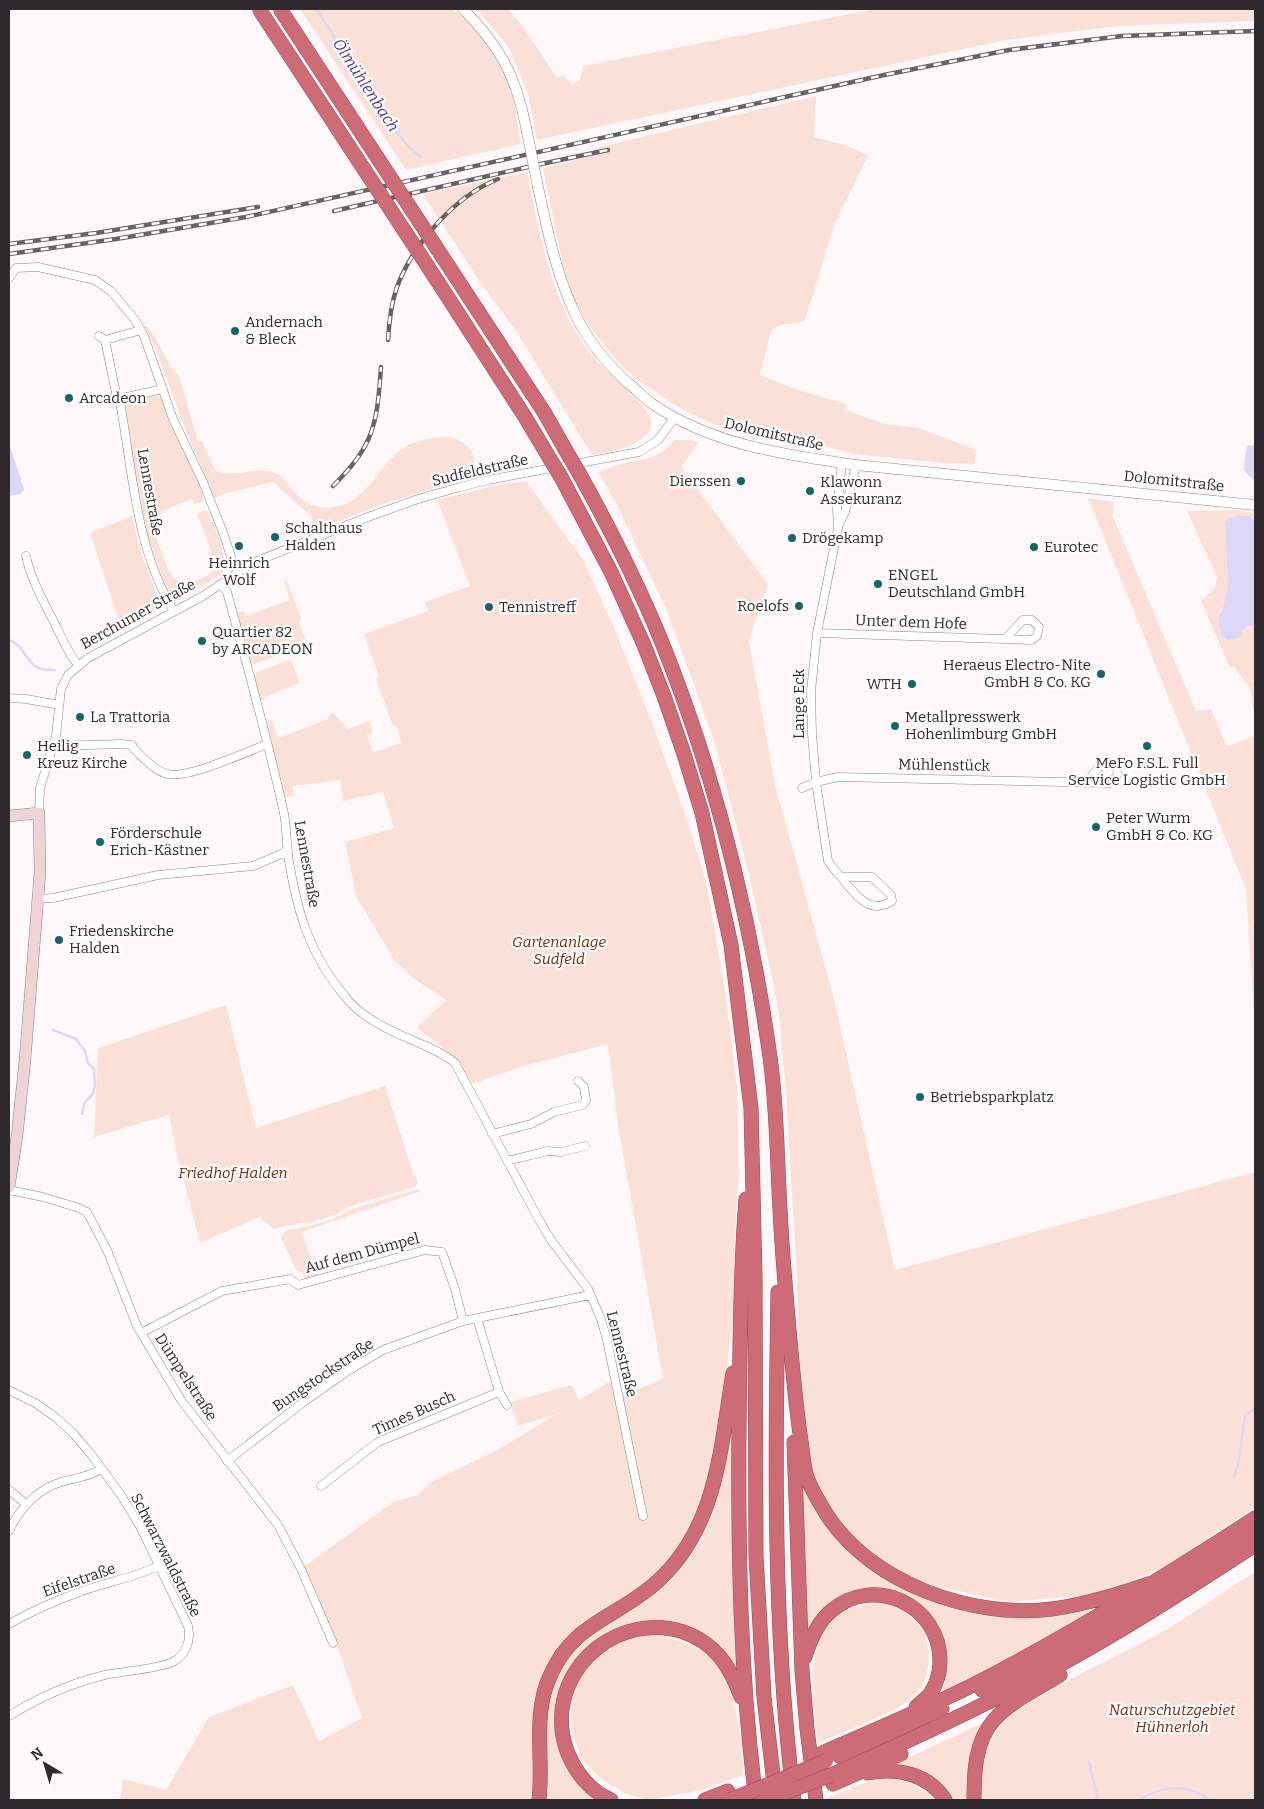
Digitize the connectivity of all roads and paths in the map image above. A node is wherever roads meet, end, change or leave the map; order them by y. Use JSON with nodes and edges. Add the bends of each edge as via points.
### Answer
{"nodes":[{"id":1,"x":259,"y":9,"type":"edge"},
{"id":2,"x":280,"y":9,"type":"edge"},
{"id":3,"x":463,"y":9,"type":"edge"},
{"id":4,"x":9,"y":278,"type":"edge"},
{"id":5,"x":141,"y":330,"type":"junction"},
{"id":6,"x":163,"y":389,"type":"junction"},
{"id":7,"x":121,"y":401,"type":"junction"},
{"id":8,"x":674,"y":417,"type":"junction"},
{"id":9,"x":842,"y":463,"type":"junction"},
{"id":10,"x":856,"y":465,"type":"junction"},
{"id":11,"x":1255,"y":505,"type":"edge"},
{"id":12,"x":838,"y":528,"type":"junction"},
{"id":13,"x":284,"y":550,"type":"joint"},
{"id":14,"x":26,"y":556,"type":"dead end"},
{"id":15,"x":238,"y":572,"type":"junction"},
{"id":16,"x":221,"y":584,"type":"junction"},
{"id":17,"x":174,"y":611,"type":"junction"},
{"id":18,"x":817,"y":633,"type":"junction"},
{"id":19,"x":1005,"y":638,"type":"dead end"},
{"id":20,"x":78,"y":665,"type":"junction"},
{"id":21,"x":9,"y":698,"type":"edge"},
{"id":22,"x":59,"y":705,"type":"junction"},
{"id":23,"x":267,"y":744,"type":"junction"},
{"id":24,"x":53,"y":746,"type":"junction"},
{"id":25,"x":816,"y":782,"type":"junction"},
{"id":26,"x":1086,"y":783,"type":"dead end"},
{"id":27,"x":802,"y":788,"type":"dead end"},
{"id":28,"x":38,"y":813,"type":"junction"},
{"id":29,"x":9,"y":816,"type":"edge"},
{"id":30,"x":288,"y":851,"type":"junction"},
{"id":31,"x":841,"y":877,"type":"junction"},
{"id":32,"x":37,"y":899,"type":"junction"},
{"id":33,"x":578,"y":1081,"type":"dead end"},
{"id":34,"x":492,"y":1134,"type":"junction"},
{"id":35,"x":585,"y":1146,"type":"dead end"},
{"id":36,"x":751,"y":1147,"type":"junction"},
{"id":37,"x":507,"y":1161,"type":"junction"},
{"id":38,"x":9,"y":1188,"type":"edge"},
{"id":39,"x":780,"y":1213,"type":"junction"},
{"id":40,"x":590,"y":1295,"type":"junction"},
{"id":41,"x":477,"y":1318,"type":"junction"},
{"id":42,"x":463,"y":1321,"type":"junction"},
{"id":43,"x":140,"y":1333,"type":"junction"},
{"id":44,"x":740,"y":1333,"type":"junction"},
{"id":45,"x":9,"y":1390,"type":"edge"},
{"id":46,"x":499,"y":1392,"type":"junction"},
{"id":47,"x":794,"y":1397,"type":"junction"},
{"id":48,"x":508,"y":1405,"type":"dead end"},
{"id":49,"x":228,"y":1461,"type":"junction"},
{"id":50,"x":101,"y":1469,"type":"junction"},
{"id":51,"x":321,"y":1486,"type":"dead end"},
{"id":52,"x":9,"y":1490,"type":"edge"},
{"id":53,"x":26,"y":1504,"type":"junction"},
{"id":54,"x":643,"y":1516,"type":"dead end"},
{"id":55,"x":1255,"y":1518,"type":"edge"},
{"id":56,"x":1255,"y":1530,"type":"edge"},
{"id":57,"x":9,"y":1531,"type":"edge"},
{"id":58,"x":1255,"y":1544,"type":"edge"},
{"id":59,"x":1255,"y":1555,"type":"edge"},
{"id":60,"x":159,"y":1566,"type":"junction"},
{"id":61,"x":1157,"y":1582,"type":"junction"},
{"id":62,"x":9,"y":1624,"type":"edge"},
{"id":63,"x":332,"y":1643,"type":"dead end"},
{"id":64,"x":802,"y":1670,"type":"junction"},
{"id":65,"x":1060,"y":1674,"type":"junction"},
{"id":66,"x":746,"y":1712,"type":"junction"},
{"id":67,"x":9,"y":1716,"type":"edge"},
{"id":68,"x":853,"y":1739,"type":"junction"},
{"id":69,"x":824,"y":1757,"type":"junction"},
{"id":70,"x":856,"y":1775,"type":"junction"},
{"id":71,"x":832,"y":1779,"type":"junction"},
{"id":72,"x":729,"y":1797,"type":"edge"},
{"id":73,"x":539,"y":1800,"type":"edge"},
{"id":74,"x":611,"y":1800,"type":"edge"},
{"id":75,"x":705,"y":1800,"type":"edge"},
{"id":76,"x":756,"y":1800,"type":"edge"},
{"id":77,"x":766,"y":1800,"type":"edge"},
{"id":78,"x":776,"y":1800,"type":"edge"},
{"id":79,"x":792,"y":1800,"type":"edge"},
{"id":80,"x":816,"y":1800,"type":"edge"},
{"id":81,"x":945,"y":1800,"type":"edge"},
{"id":82,"x":974,"y":1800,"type":"edge"}],
"edges":[{"from":1,"to":36,"type":"highway","bridge":true,"via":[[525,417],[611,572],[644,645],[702,814],[731,945],[751,1108]]},
{"from":2,"to":39,"type":"highway","bridge":true,"via":[[544,412],[610,529],[651,616],[689,714],[714,791],[751,942],[770,1061]]},
{"from":3,"to":8,"type":"street","name":"Dolomitstraße","bridge":true,"via":[[500,52],[517,88],[551,246],[573,309],[585,332],[617,373],[650,402]]},
{"from":4,"to":5,"type":"street","via":[[16,268],[38,267],[95,280],[126,307]]},
{"from":5,"to":6,"type":"street"},
{"from":5,"to":7,"type":"street","name":"Lennestraße","via":[[102,338],[117,398]]},
{"from":6,"to":7,"type":"street"},
{"from":6,"to":15,"type":"street"},
{"from":7,"to":17,"type":"street","name":"Lennestraße","via":[[144,542]]},
{"from":8,"to":9,"type":"street","name":"Dolomitstraße","via":[[717,437],[746,445]]},
{"from":8,"to":13,"type":"street","name":"Sudfeldstraße","via":[[658,440],[639,452],[444,491]]},
{"from":9,"to":10,"type":"street","name":"Dolomitstraße"},
{"from":9,"to":12,"type":"street","name":"Lange Eck"},
{"from":10,"to":11,"type":"street","name":"Dolomitstraße"},
{"from":10,"to":12,"type":"street","name":"Lange Eck"},
{"from":12,"to":18,"type":"street","name":"Lange Eck"},
{"from":13,"to":15,"type":"street","name":"Berchumer Straße"},
{"from":14,"to":20,"type":"street","via":[[30,573]]},
{"from":15,"to":16,"type":"street","name":"Berchumer Straße"},
{"from":16,"to":17,"type":"street","name":"Berchumer Straße"},
{"from":16,"to":23,"type":"street","name":"Lennestraße","via":[[227,592]]},
{"from":17,"to":20,"type":"street","name":"Berchumer Straße"},
{"from":18,"to":19,"type":"street","name":"Unter dem Hofe"},
{"from":18,"to":25,"type":"street","name":"Lange Eck","via":[[810,692]]},
{"from":20,"to":22,"type":"street","name":"Berchumer Straße","via":[[64,682]]},
{"from":21,"to":22,"type":"street"},
{"from":22,"to":24,"type":"street","name":"Berchumer Straße"},
{"from":23,"to":24,"type":"street","via":[[190,773],[175,775],[154,768],[132,745]]},
{"from":23,"to":30,"type":"street","name":"Lennestraße","via":[[286,820]]},
{"from":24,"to":28,"type":"street","name":"Berchumer Straße","via":[[40,788]]},
{"from":25,"to":26,"type":"street","name":"Mühlenstück","via":[[838,777]]},
{"from":25,"to":27,"type":"street","name":"Mühlenstück"},
{"from":25,"to":31,"type":"street","name":"Lange Eck","via":[[828,861]]},
{"from":28,"to":29,"type":"main road"},
{"from":28,"to":32,"type":"main road","name":"Berchumer Straße","via":[[40,872]]},
{"from":30,"to":32,"type":"street","via":[[253,866],[158,875]]},
{"from":30,"to":34,"type":"street","name":"Lennestraße","via":[[305,928],[321,965],[356,1008],[455,1063]]},
{"from":31,"to":31,"type":"street","name":"Lange Eck","via":[[863,902],[873,906],[892,902],[891,895],[872,877]]},
{"from":32,"to":38,"type":"main road","name":"Berchumer Straße","via":[[22,1089]]},
{"from":33,"to":34,"type":"street","via":[[584,1087],[586,1100],[583,1105]]},
{"from":34,"to":37,"type":"street","name":"Lennestraße"},
{"from":35,"to":37,"type":"street"},
{"from":36,"to":44,"type":"highway","via":[[744,1220]]},
{"from":36,"to":78,"type":"highway","via":[[756,1556],[764,1697]]},
{"from":37,"to":40,"type":"street","name":"Lennestraße","via":[[551,1240]]},
{"from":38,"to":43,"type":"street","name":"Dümpelstraße","via":[[87,1212],[107,1250]]},
{"from":39,"to":47,"type":"highway"},
{"from":39,"to":79,"type":"highway","via":[[776,1424],[779,1612]]},
{"from":40,"to":41,"type":"street","name":"Bungstockstraße"},
{"from":40,"to":54,"type":"street","name":"Lennestraße","via":[[607,1340]]},
{"from":41,"to":42,"type":"street","name":"Bungstockstraße"},
{"from":41,"to":46,"type":"street"},
{"from":42,"to":43,"type":"street","name":"Auf dem Dümpel","via":[[442,1252],[426,1250],[298,1285],[290,1278],[222,1291]]},
{"from":42,"to":49,"type":"street","name":"Bungstockstraße","via":[[382,1350],[305,1401]]},
{"from":43,"to":49,"type":"street","name":"Dümpelstraße","via":[[181,1400]]},
{"from":44,"to":66,"type":"highway","via":[[738,1521]]},
{"from":44,"to":73,"type":"highway","via":[[712,1494],[692,1539],[680,1557],[651,1586],[582,1632],[550,1676],[540,1708]]},
{"from":45,"to":50,"type":"street","name":"Schwarzwaldstraße","via":[[55,1417]]},
{"from":46,"to":48,"type":"street"},
{"from":46,"to":51,"type":"street","name":"Times Busch","via":[[378,1442]]},
{"from":47,"to":61,"type":"highway","via":[[806,1475],[824,1510],[848,1540],[883,1569],[905,1582],[958,1603],[1014,1611],[1049,1610],[1088,1603]]},
{"from":47,"to":64,"type":"highway"},
{"from":49,"to":63,"type":"street","name":"Dümpelstraße","via":[[278,1525],[301,1569]]},
{"from":50,"to":53,"type":"street","via":[[92,1475],[49,1487]]},
{"from":50,"to":60,"type":"street","name":"Schwarzwaldstraße","via":[[141,1528]]},
{"from":52,"to":53,"type":"street"},
{"from":53,"to":57,"type":"street"},
{"from":55,"to":61,"type":"highway"},
{"from":56,"to":69,"type":"highway","via":[[1154,1595],[1048,1656],[942,1710]]},
{"from":58,"to":71,"type":"highway","via":[[1102,1641],[1022,1685]]},
{"from":59,"to":65,"type":"highway","via":[[1170,1610]]},
{"from":60,"to":62,"type":"street","name":"Eifelstraße","via":[[64,1598]]},
{"from":60,"to":67,"type":"street","name":"Schwarzwaldstraße","via":[[188,1626],[190,1635],[185,1652],[164,1665],[87,1680]]},
{"from":61,"to":68,"type":"highway","via":[[969,1687]]},
{"from":64,"to":68,"type":"highway","via":[[814,1632],[841,1604],[853,1599],[878,1595],[893,1598],[906,1603],[930,1625],[940,1653],[940,1667],[930,1694],[913,1709]]},
{"from":64,"to":80,"type":"highway"},
{"from":65,"to":70,"type":"highway","via":[[949,1732]]},
{"from":65,"to":82,"type":"highway","via":[[1003,1711],[987,1729],[976,1763]]},
{"from":66,"to":74,"type":"highway","via":[[731,1672],[720,1657],[688,1634],[648,1628],[625,1632],[597,1647],[585,1658],[565,1693],[561,1727],[564,1744],[580,1775],[592,1788]]},
{"from":66,"to":76,"type":"highway"},
{"from":68,"to":69,"type":"highway"},
{"from":69,"to":72,"type":"highway","bridge":true},
{"from":70,"to":71,"type":"highway"},
{"from":70,"to":81,"type":"highway","via":[[876,1771],[902,1772],[929,1783]]},
{"from":71,"to":77,"type":"highway","bridge":true},
{"from":71,"to":79,"type":"highway"},
{"from":72,"to":75,"type":"highway"}]}
